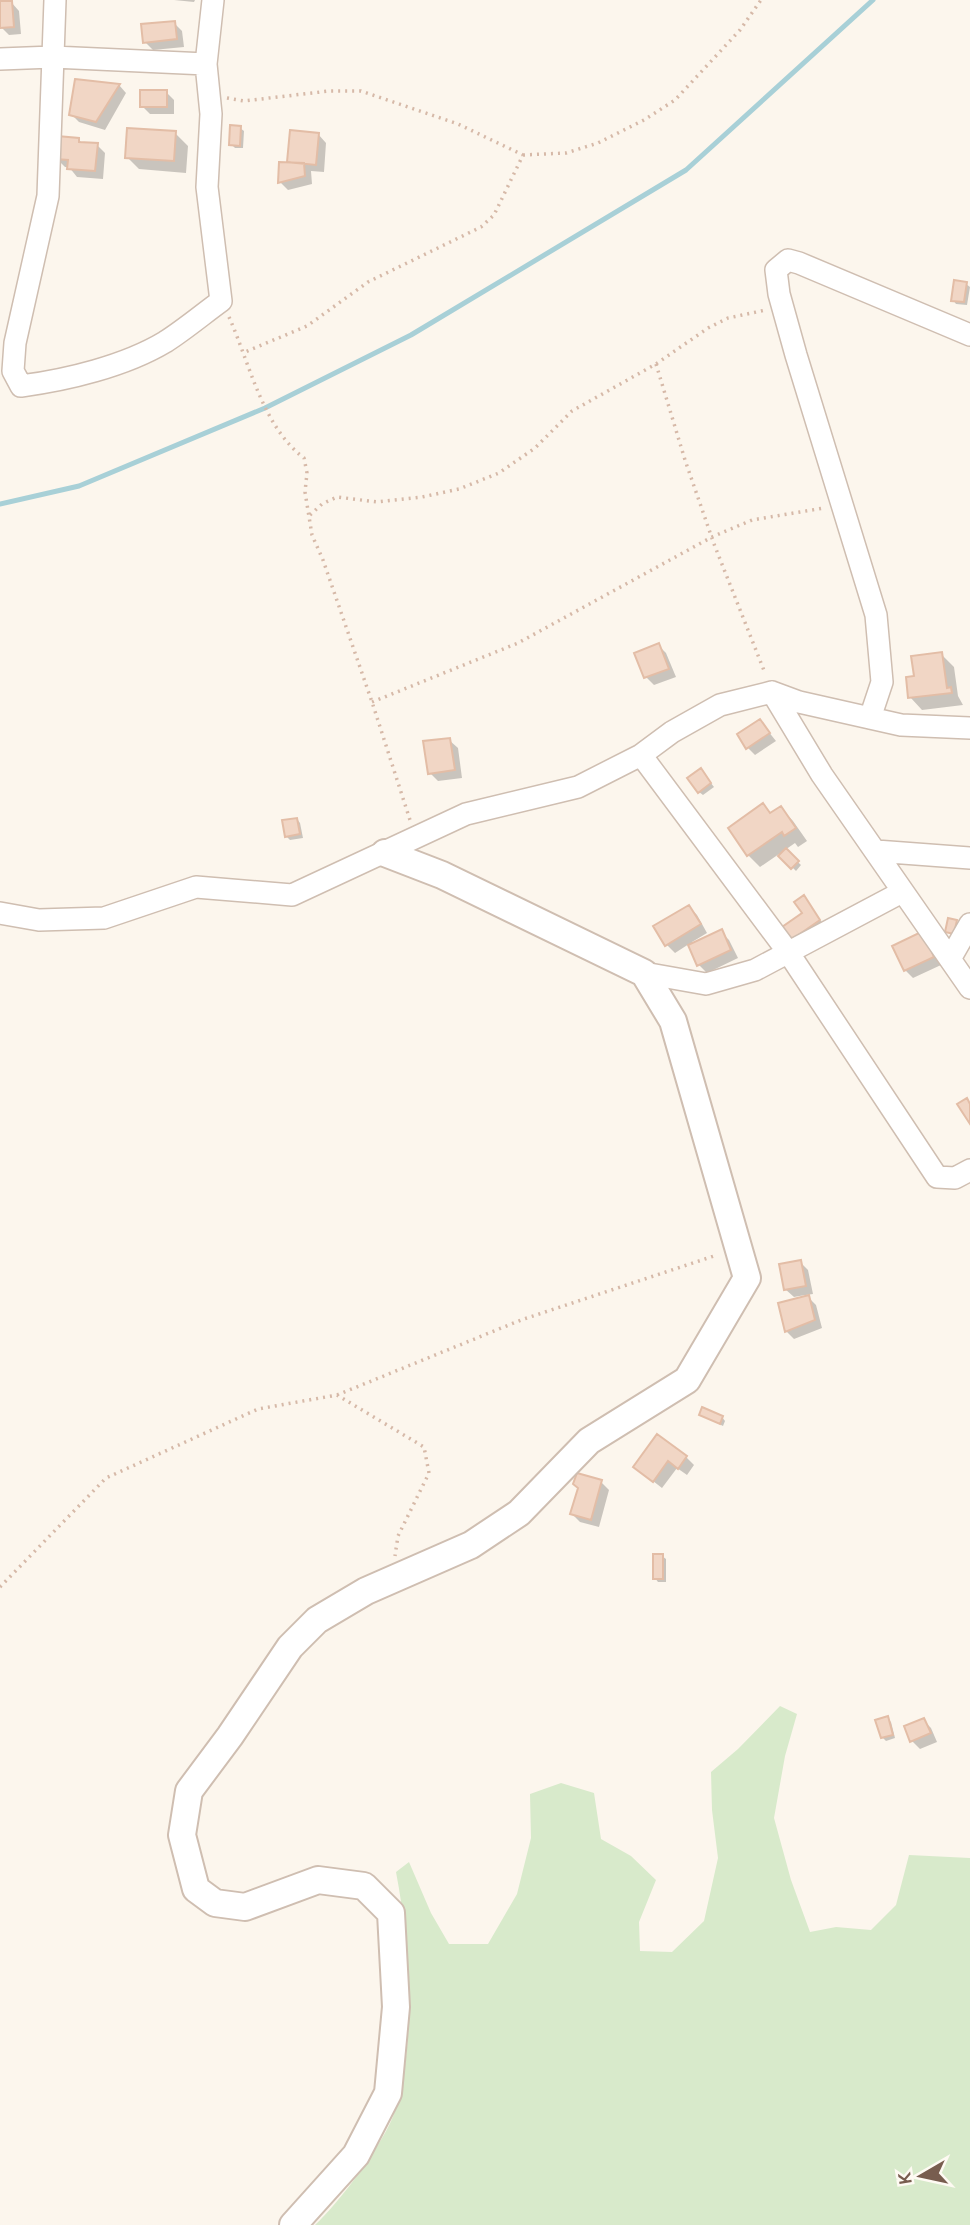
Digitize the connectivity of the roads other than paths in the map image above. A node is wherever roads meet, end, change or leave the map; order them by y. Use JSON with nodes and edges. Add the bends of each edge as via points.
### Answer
{"nodes":[{"id":1,"x":55,"y":0,"type":"edge"},
{"id":2,"x":213,"y":0,"type":"edge"},
{"id":3,"x":53,"y":57,"type":"junction"},
{"id":4,"x":0,"y":59,"type":"edge"},
{"id":5,"x":206,"y":64,"type":"junction"},
{"id":6,"x":970,"y":335,"type":"edge"},
{"id":7,"x":772,"y":692,"type":"junction"},
{"id":8,"x":870,"y":718,"type":"junction"},
{"id":9,"x":970,"y":728,"type":"edge"},
{"id":10,"x":641,"y":755,"type":"junction"},
{"id":11,"x":876,"y":851,"type":"junction"},
{"id":12,"x":385,"y":853,"type":"junction"},
{"id":13,"x":970,"y":858,"type":"edge"},
{"id":14,"x":902,"y":892,"type":"junction"},
{"id":15,"x":0,"y":913,"type":"edge"},
{"id":16,"x":970,"y":924,"type":"edge"},
{"id":17,"x":788,"y":952,"type":"junction"},
{"id":18,"x":950,"y":959,"type":"junction"},
{"id":19,"x":644,"y":973,"type":"junction"},
{"id":20,"x":970,"y":988,"type":"edge"},
{"id":21,"x":970,"y":1170,"type":"edge"},
{"id":22,"x":293,"y":2225,"type":"edge"}],
"edges":[{"from":1,"to":3,"type":"street"},
{"from":2,"to":5,"type":"street"},
{"from":3,"to":4,"type":"street"},
{"from":3,"to":5,"type":"street"},
{"from":3,"to":5,"type":"street","via":[[48,196],[15,344],[13,371],[21,386],[71,377],[164,343],[221,301],[207,187],[211,114]]},
{"from":6,"to":8,"type":"street","via":[[788,260],[776,270],[783,307],[876,615],[882,682]]},
{"from":7,"to":8,"type":"street"},
{"from":7,"to":10,"type":"street","via":[[720,705]]},
{"from":7,"to":11,"type":"street","via":[[822,775]]},
{"from":8,"to":9,"type":"street","via":[[901,726]]},
{"from":10,"to":12,"type":"street","via":[[578,787],[466,814]]},
{"from":10,"to":17,"type":"street"},
{"from":11,"to":13,"type":"street"},
{"from":11,"to":14,"type":"street"},
{"from":12,"to":15,"type":"street","via":[[292,895],[196,887],[104,918],[39,920]]},
{"from":12,"to":19,"type":"street","via":[[442,875]]},
{"from":14,"to":17,"type":"street"},
{"from":14,"to":18,"type":"street"},
{"from":16,"to":18,"type":"street"},
{"from":17,"to":19,"type":"street","via":[[755,970],[706,984]]},
{"from":17,"to":21,"type":"street","via":[[937,1177],[955,1178]]},
{"from":18,"to":20,"type":"street"},
{"from":19,"to":22,"type":"street","via":[[673,1021],[747,1278],[687,1380],[589,1441],[519,1513],[471,1545],[366,1591],[317,1620],[290,1647],[189,1791],[181,1835],[196,1889],[215,1903],[245,1908],[318,1880],[364,1886],[391,1913],[396,2007],[388,2093],[356,2155]]}]}
